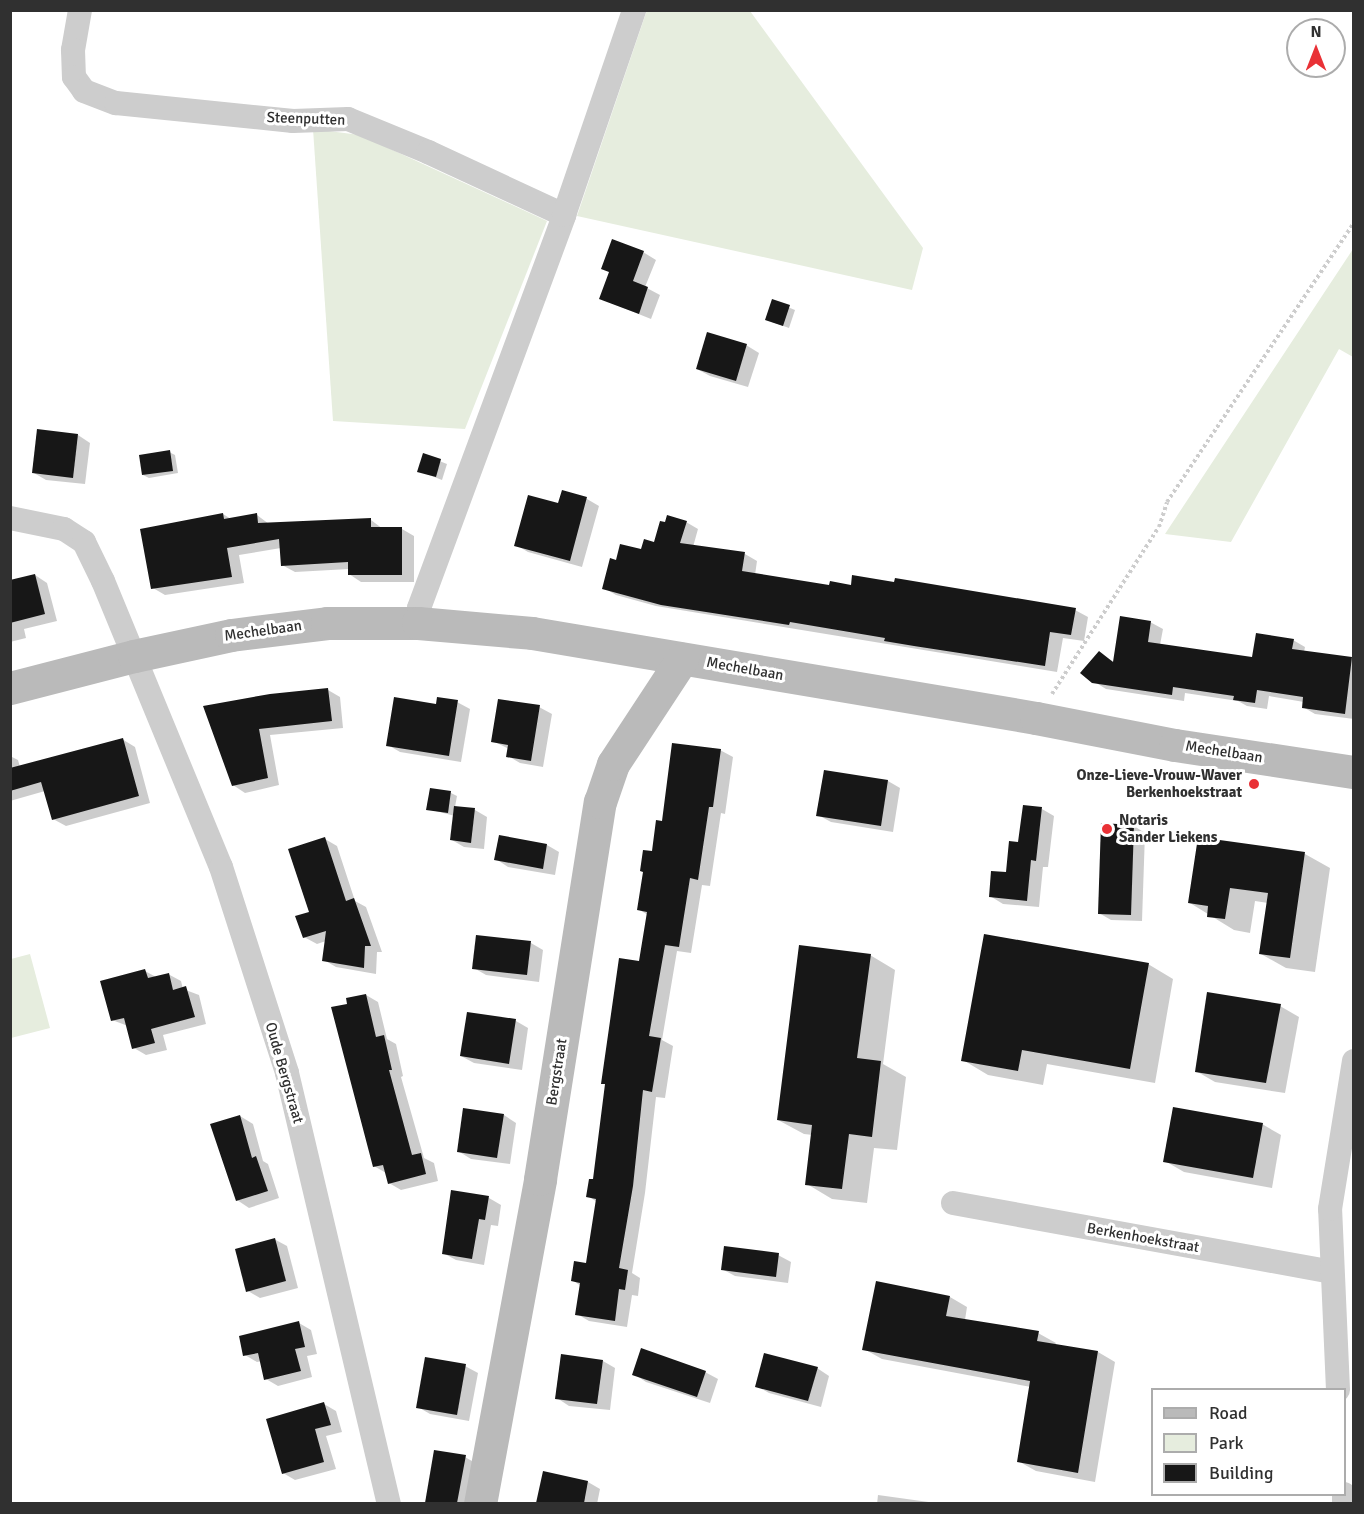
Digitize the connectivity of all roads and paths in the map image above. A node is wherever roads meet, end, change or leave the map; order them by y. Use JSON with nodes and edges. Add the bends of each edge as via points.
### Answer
{"nodes":[{"id":1,"x":80,"y":10,"type":"edge"},
{"id":2,"x":634,"y":10,"type":"edge"},
{"id":3,"x":564,"y":215,"type":"junction"},
{"id":4,"x":1353,"y":223,"type":"edge"},
{"id":5,"x":10,"y":518,"type":"edge"},
{"id":6,"x":418,"y":622,"type":"junction"},
{"id":7,"x":134,"y":656,"type":"junction"},
{"id":8,"x":682,"y":659,"type":"junction"},
{"id":9,"x":10,"y":688,"type":"edge"},
{"id":10,"x":1036,"y":718,"type":"junction"},
{"id":11,"x":1353,"y":772,"type":"edge"},
{"id":12,"x":1353,"y":1061,"type":"edge"},
{"id":13,"x":953,"y":1203,"type":"dead end"},
{"id":14,"x":1332,"y":1272,"type":"junction"},
{"id":15,"x":1338,"y":1388,"type":"edge"},
{"id":16,"x":389,"y":1503,"type":"edge"},
{"id":17,"x":480,"y":1503,"type":"edge"}],
"edges":[{"from":1,"to":3,"type":"street","name":"Steenputten","via":[[73,50],[74,77],[84,91],[116,103],[293,120],[348,119]]},
{"from":2,"to":3,"type":"street"},
{"from":3,"to":6,"type":"street","via":[[419,608]]},
{"from":4,"to":10,"type":"path","via":[[1171,496],[1159,527]]},
{"from":5,"to":7,"type":"street","via":[[64,529],[84,542]]},
{"from":6,"to":7,"type":"street","name":"Mechelbaan","via":[[280,628]]},
{"from":6,"to":8,"type":"street","name":"Mechelbaan","via":[[532,633]]},
{"from":7,"to":9,"type":"street","name":"Mechelbaan"},
{"from":7,"to":16,"type":"street","name":"Oude Bergstraat","via":[[221,867],[287,1073]]},
{"from":8,"to":10,"type":"street","name":"Mechelbaan"},
{"from":8,"to":17,"type":"street","name":"Bergstraat","via":[[613,764],[600,802],[540,1179]]},
{"from":10,"to":11,"type":"street","name":"Mechelbaan","via":[[1175,745]]},
{"from":12,"to":14,"type":"street","via":[[1330,1209]]},
{"from":13,"to":14,"type":"street","name":"Berkenhoekstraat"},
{"from":14,"to":15,"type":"street"}]}
